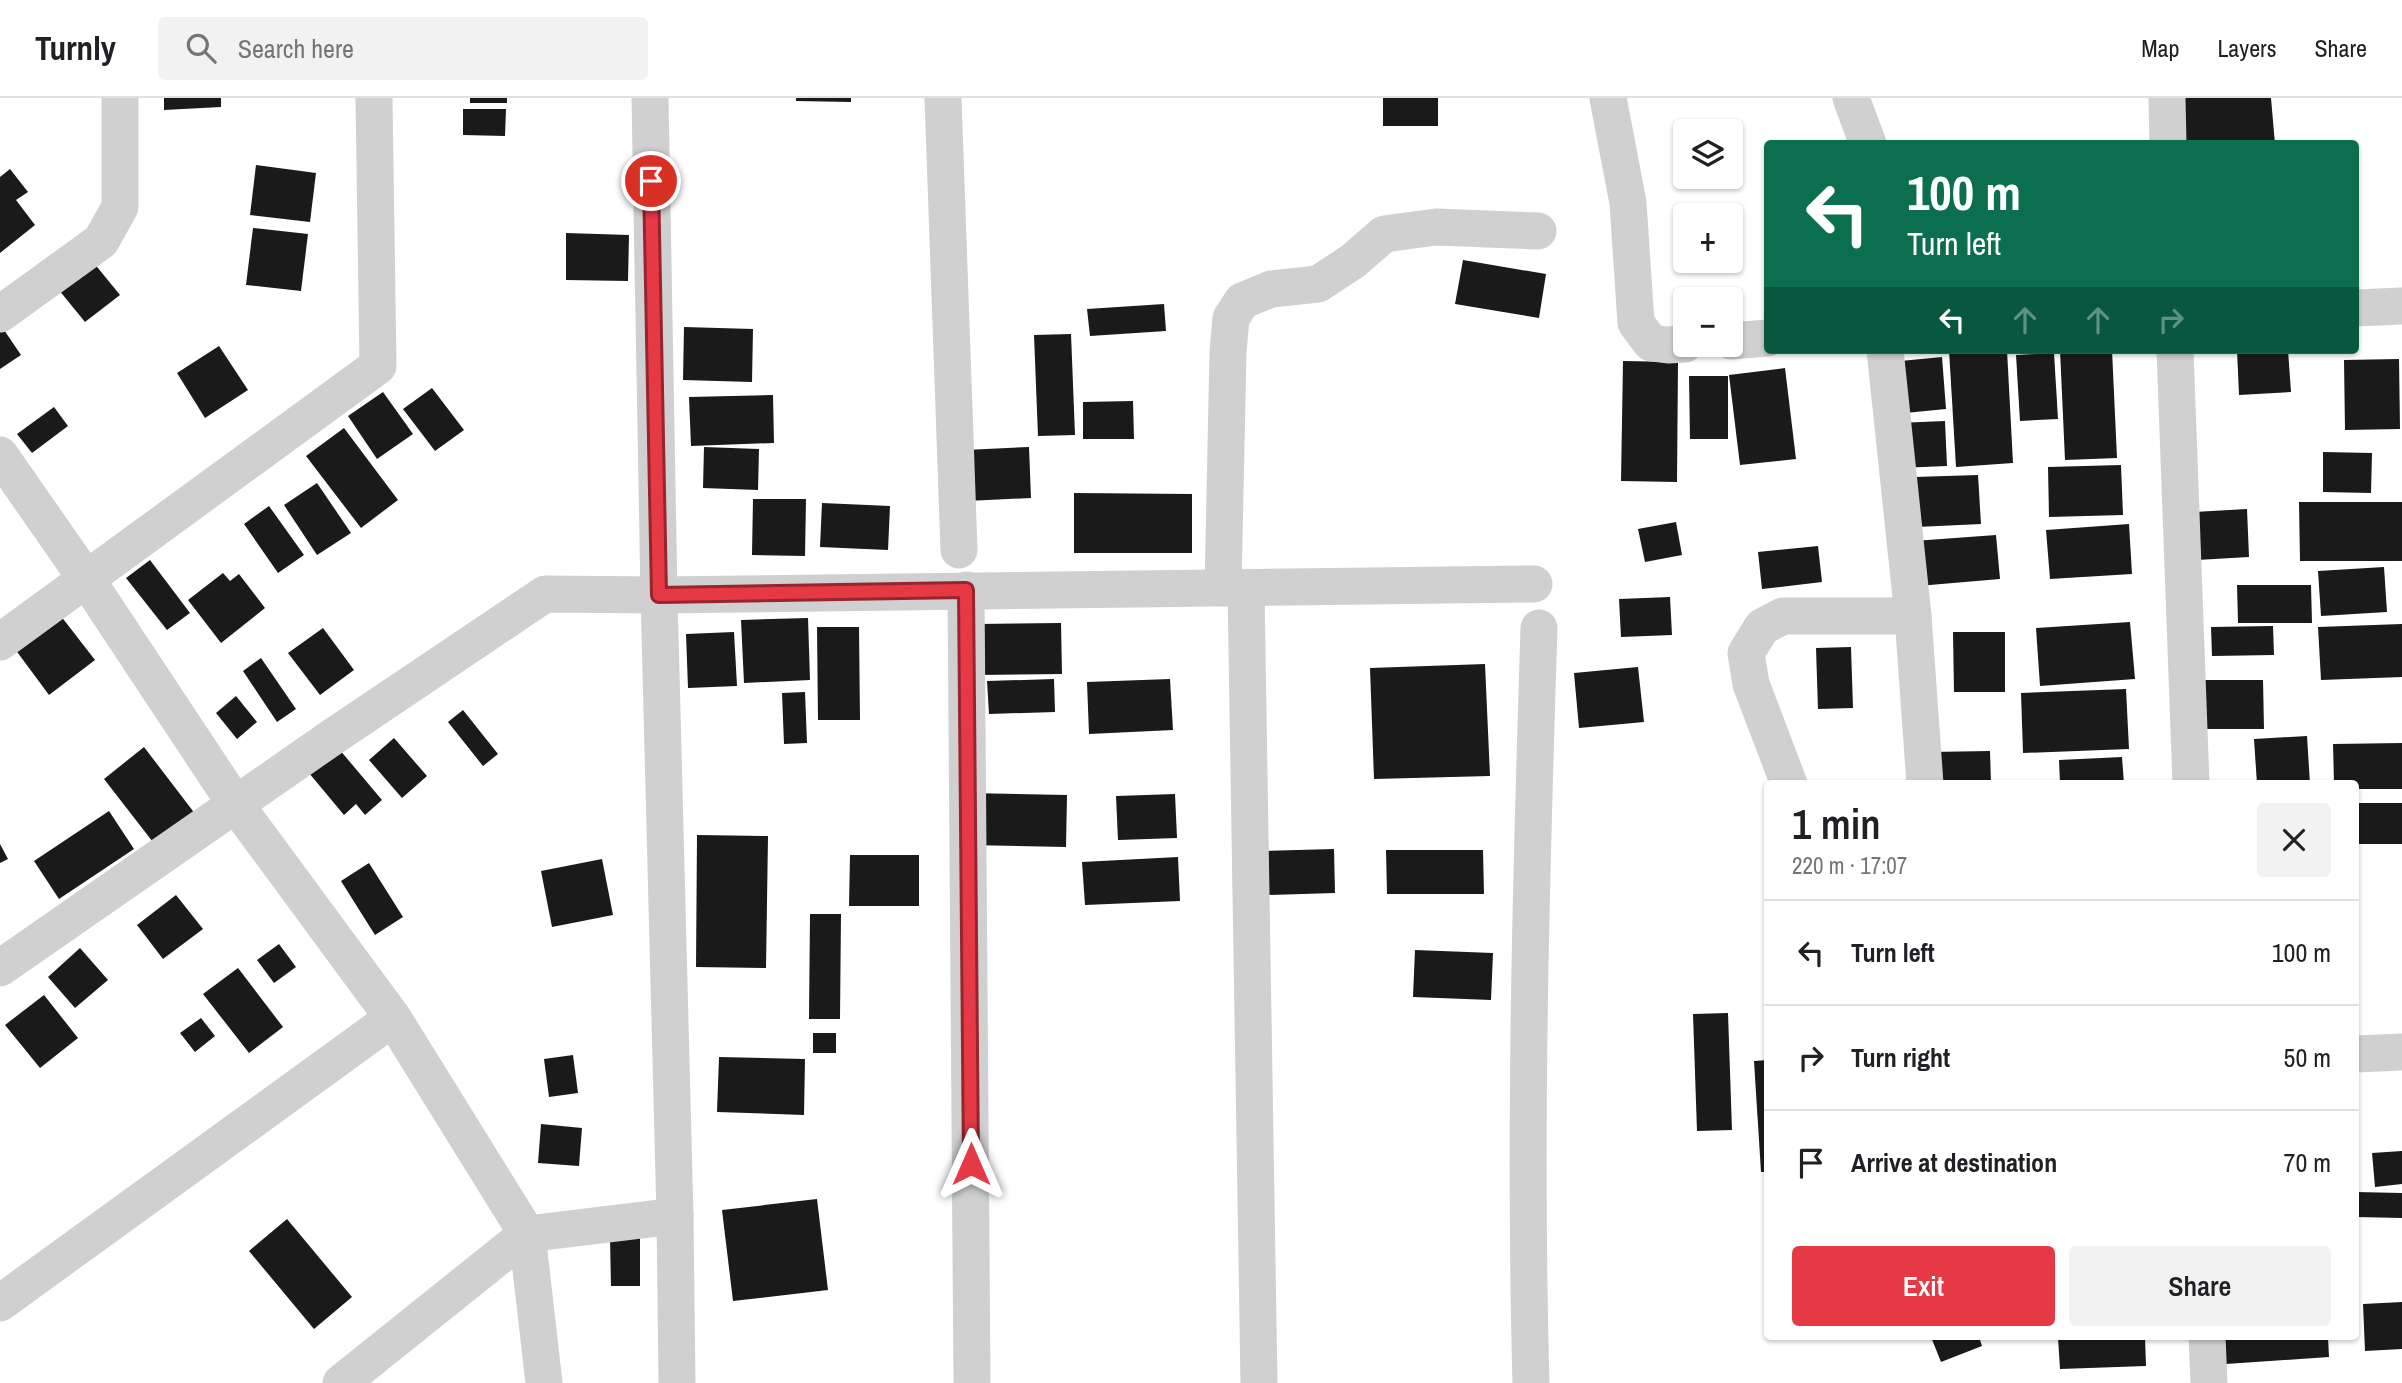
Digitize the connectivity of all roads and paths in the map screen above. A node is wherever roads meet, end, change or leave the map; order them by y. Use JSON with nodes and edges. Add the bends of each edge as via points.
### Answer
{"nodes":[{"id":1,"x":120,"y":98,"type":"edge"},
{"id":2,"x":374,"y":98,"type":"edge"},
{"id":3,"x":650,"y":98,"type":"edge"},
{"id":4,"x":943,"y":98,"type":"edge"},
{"id":5,"x":1608,"y":98,"type":"edge"},
{"id":6,"x":1851,"y":98,"type":"edge"},
{"id":7,"x":2167,"y":98,"type":"edge"},
{"id":8,"x":1867,"y":140,"type":"edge"},
{"id":9,"x":2168,"y":140,"type":"edge"},
{"id":10,"x":1538,"y":231,"type":"dead end"},
{"id":11,"x":2402,"y":306,"type":"edge"},
{"id":12,"x":2359,"y":308,"type":"edge"},
{"id":13,"x":0,"y":314,"type":"edge"},
{"id":14,"x":1764,"y":338,"type":"edge"},
{"id":15,"x":1743,"y":340,"type":"edge"},
{"id":16,"x":1673,"y":345,"type":"edge"},
{"id":17,"x":1885,"y":354,"type":"edge"},
{"id":18,"x":2175,"y":354,"type":"edge"},
{"id":19,"x":0,"y":455,"type":"edge"},
{"id":20,"x":959,"y":550,"type":"dead end"},
{"id":21,"x":87,"y":580,"type":"junction"},
{"id":22,"x":1534,"y":584,"type":"dead end"},
{"id":23,"x":1235,"y":589,"type":"junction"},
{"id":24,"x":966,"y":590,"type":"junction"},
{"id":25,"x":659,"y":595,"type":"junction"},
{"id":26,"x":1913,"y":616,"type":"junction"},
{"id":27,"x":1539,"y":628,"type":"dead end"},
{"id":28,"x":0,"y":642,"type":"edge"},
{"id":29,"x":1787,"y":780,"type":"edge"},
{"id":30,"x":1924,"y":780,"type":"edge"},
{"id":31,"x":2191,"y":780,"type":"edge"},
{"id":32,"x":236,"y":805,"type":"junction"},
{"id":33,"x":0,"y":968,"type":"edge"},
{"id":34,"x":393,"y":1018,"type":"junction"},
{"id":35,"x":2402,"y":1052,"type":"edge"},
{"id":36,"x":2359,"y":1054,"type":"edge"},
{"id":37,"x":675,"y":1216,"type":"junction"},
{"id":38,"x":527,"y":1234,"type":"junction"},
{"id":39,"x":0,"y":1303,"type":"edge"},
{"id":40,"x":2207,"y":1340,"type":"edge"},
{"id":41,"x":341,"y":1383,"type":"edge"},
{"id":42,"x":544,"y":1383,"type":"edge"},
{"id":43,"x":677,"y":1383,"type":"edge"},
{"id":44,"x":972,"y":1383,"type":"edge"},
{"id":45,"x":1259,"y":1383,"type":"edge"},
{"id":46,"x":1531,"y":1383,"type":"edge"},
{"id":47,"x":2208,"y":1383,"type":"edge"}],
"edges":[{"from":1,"to":13,"type":"street","via":[[120,207],[101,241]]},
{"from":2,"to":21,"type":"street","via":[[377,366]]},
{"from":3,"to":25,"type":"street"},
{"from":4,"to":20,"type":"street"},
{"from":5,"to":16,"type":"street","via":[[1628,204],[1636,323],[1651,343]]},
{"from":6,"to":8,"type":"street"},
{"from":7,"to":9,"type":"street"},
{"from":10,"to":23,"type":"street","via":[[1436,227],[1384,234],[1318,284],[1272,289],[1242,300],[1231,318],[1228,352]]},
{"from":11,"to":12,"type":"street"},
{"from":14,"to":15,"type":"street"},
{"from":17,"to":26,"type":"street"},
{"from":18,"to":31,"type":"street"},
{"from":19,"to":21,"type":"street"},
{"from":21,"to":28,"type":"street"},
{"from":21,"to":32,"type":"street"},
{"from":22,"to":23,"type":"street"},
{"from":23,"to":24,"type":"street"},
{"from":23,"to":45,"type":"street"},
{"from":24,"to":25,"type":"street"},
{"from":24,"to":44,"type":"street"},
{"from":25,"to":32,"type":"street","via":[[545,594]]},
{"from":25,"to":37,"type":"street"},
{"from":26,"to":29,"type":"street","via":[[1783,616],[1762,627],[1746,653],[1751,684]]},
{"from":26,"to":30,"type":"street"},
{"from":27,"to":46,"type":"street","via":[[1529,914]]},
{"from":32,"to":33,"type":"street"},
{"from":32,"to":34,"type":"street"},
{"from":34,"to":38,"type":"street"},
{"from":34,"to":39,"type":"street"},
{"from":35,"to":36,"type":"street"},
{"from":37,"to":38,"type":"street"},
{"from":37,"to":43,"type":"street"},
{"from":38,"to":41,"type":"street"},
{"from":38,"to":42,"type":"street"},
{"from":40,"to":47,"type":"street"}]}
